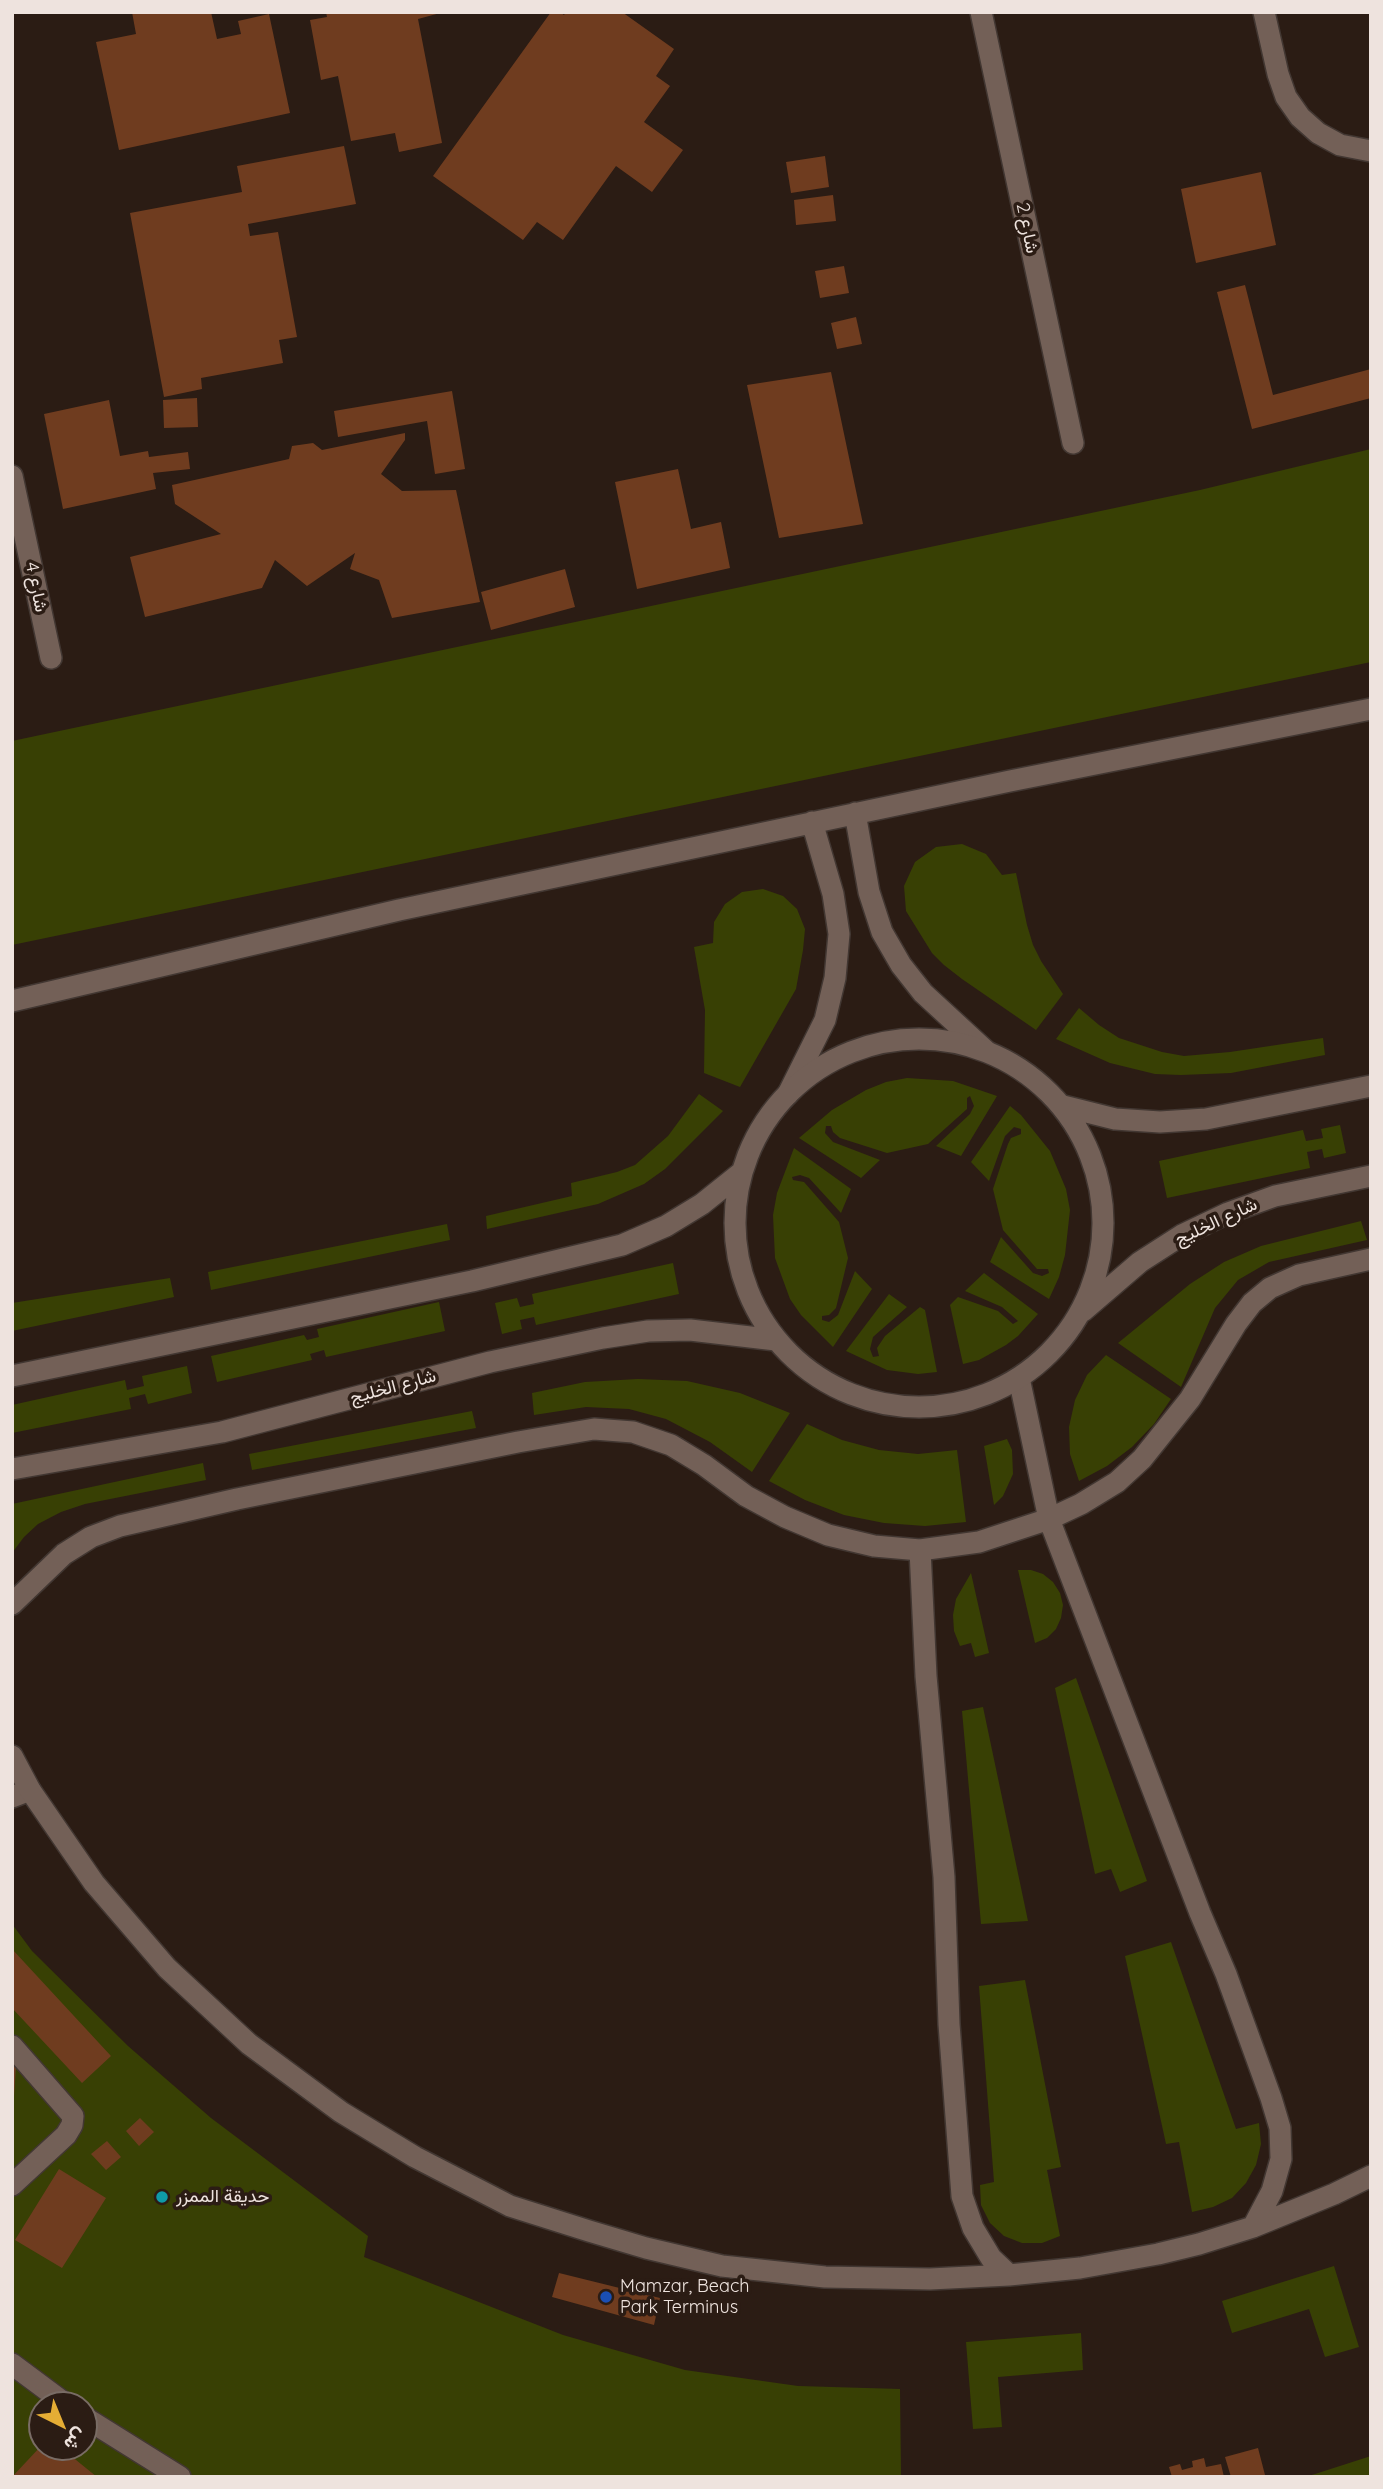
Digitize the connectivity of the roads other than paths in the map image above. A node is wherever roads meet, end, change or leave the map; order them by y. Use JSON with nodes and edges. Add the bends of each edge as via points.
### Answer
{"nodes":[{"id":1,"x":981,"y":12,"type":"edge"},
{"id":2,"x":1265,"y":12,"type":"edge"},
{"id":3,"x":1371,"y":151,"type":"edge"},
{"id":4,"x":1073,"y":443,"type":"dead end"},
{"id":5,"x":12,"y":476,"type":"edge"},
{"id":6,"x":51,"y":658,"type":"dead end"},
{"id":7,"x":1371,"y":709,"type":"edge"},
{"id":8,"x":855,"y":813,"type":"junction"},
{"id":9,"x":812,"y":822,"type":"junction"},
{"id":10,"x":12,"y":1001,"type":"edge"},
{"id":11,"x":986,"y":1051,"type":"junction"},
{"id":12,"x":1371,"y":1086,"type":"edge"},
{"id":13,"x":788,"y":1094,"type":"junction"},
{"id":14,"x":1063,"y":1106,"type":"junction"},
{"id":15,"x":742,"y":1172,"type":"junction"},
{"id":16,"x":1371,"y":1176,"type":"edge"},
{"id":17,"x":1371,"y":1259,"type":"edge"},
{"id":18,"x":1081,"y":1312,"type":"junction"},
{"id":19,"x":776,"y":1340,"type":"junction"},
{"id":20,"x":12,"y":1376,"type":"edge"},
{"id":21,"x":1019,"y":1378,"type":"junction"},
{"id":22,"x":12,"y":1469,"type":"edge"},
{"id":23,"x":1049,"y":1519,"type":"junction"},
{"id":24,"x":920,"y":1550,"type":"junction"},
{"id":25,"x":12,"y":1604,"type":"edge"},
{"id":26,"x":12,"y":1756,"type":"edge"},
{"id":27,"x":21,"y":1794,"type":"edge"},
{"id":28,"x":12,"y":2046,"type":"edge"},
{"id":29,"x":1371,"y":2176,"type":"edge"},
{"id":30,"x":12,"y":2185,"type":"edge"},
{"id":31,"x":1253,"y":2227,"type":"junction"},
{"id":32,"x":1009,"y":2275,"type":"junction"},
{"id":33,"x":12,"y":2364,"type":"edge"},
{"id":34,"x":48,"y":2391,"type":"edge"},
{"id":35,"x":98,"y":2426,"type":"edge"},
{"id":36,"x":180,"y":2477,"type":"edge"}],
"edges":[{"from":1,"to":4,"type":"street","name":"شارع 2"},
{"from":2,"to":3,"type":"street","via":[[1278,74],[1300,117],[1340,145]]},
{"from":5,"to":6,"type":"street","name":"شارع 4"},
{"from":7,"to":8,"type":"street"},
{"from":8,"to":9,"type":"street"},
{"from":8,"to":11,"type":"street","via":[[869,892],[882,932],[923,993]]},
{"from":9,"to":10,"type":"street","via":[[399,910]]},
{"from":9,"to":13,"type":"street","via":[[833,894],[839,934],[825,1020]]},
{"from":11,"to":13,"type":"street","via":[[944,1040],[902,1039],[860,1048],[821,1067]]},
{"from":11,"to":14,"type":"street","via":[[1024,1070]]},
{"from":12,"to":14,"type":"street","via":[[1206,1119],[1160,1122],[1115,1119]]},
{"from":13,"to":15,"type":"street","via":[[764,1124]]},
{"from":14,"to":18,"type":"street","via":[[1086,1143],[1101,1185],[1104,1228],[1097,1272]]},
{"from":15,"to":19,"type":"street","via":[[734,1216],[738,1260],[752,1302]]},
{"from":15,"to":20,"type":"street","via":[[666,1226],[622,1245],[472,1281]]},
{"from":16,"to":18,"type":"street","name":"شارع الخليج","via":[[1275,1196],[1228,1213],[1140,1262]]},
{"from":17,"to":23,"type":"street","via":[[1298,1275],[1270,1288],[1236,1324],[1190,1399],[1142,1459],[1117,1482]]},
{"from":18,"to":21,"type":"street","via":[[1049,1354]]},
{"from":19,"to":21,"type":"street","via":[[821,1381],[858,1398],[904,1407],[952,1405]]},
{"from":19,"to":22,"type":"street","name":"شارع الخليج","via":[[690,1330],[603,1338],[222,1432]]},
{"from":21,"to":23,"type":"street"},
{"from":23,"to":24,"type":"street","via":[[979,1542]]},
{"from":23,"to":31,"type":"street","via":[[1226,1974],[1280,2129],[1281,2159],[1272,2191]]},
{"from":24,"to":25,"type":"street","via":[[828,1535],[756,1501],[671,1445],[633,1432],[594,1429],[120,1526],[64,1554]]},
{"from":24,"to":32,"type":"street","via":[[962,2196],[973,2228],[991,2258]]},
{"from":26,"to":27,"type":"street"},
{"from":27,"to":32,"type":"street","via":[[167,1968],[249,2044],[341,2112],[510,2206],[722,2266],[825,2277],[930,2280]]},
{"from":28,"to":30,"type":"street","via":[[74,2116],[66,2134]]},
{"from":29,"to":31,"type":"street"},
{"from":31,"to":32,"type":"street","via":[[1158,2254]]},
{"from":33,"to":34,"type":"street"},
{"from":35,"to":36,"type":"street"}]}
